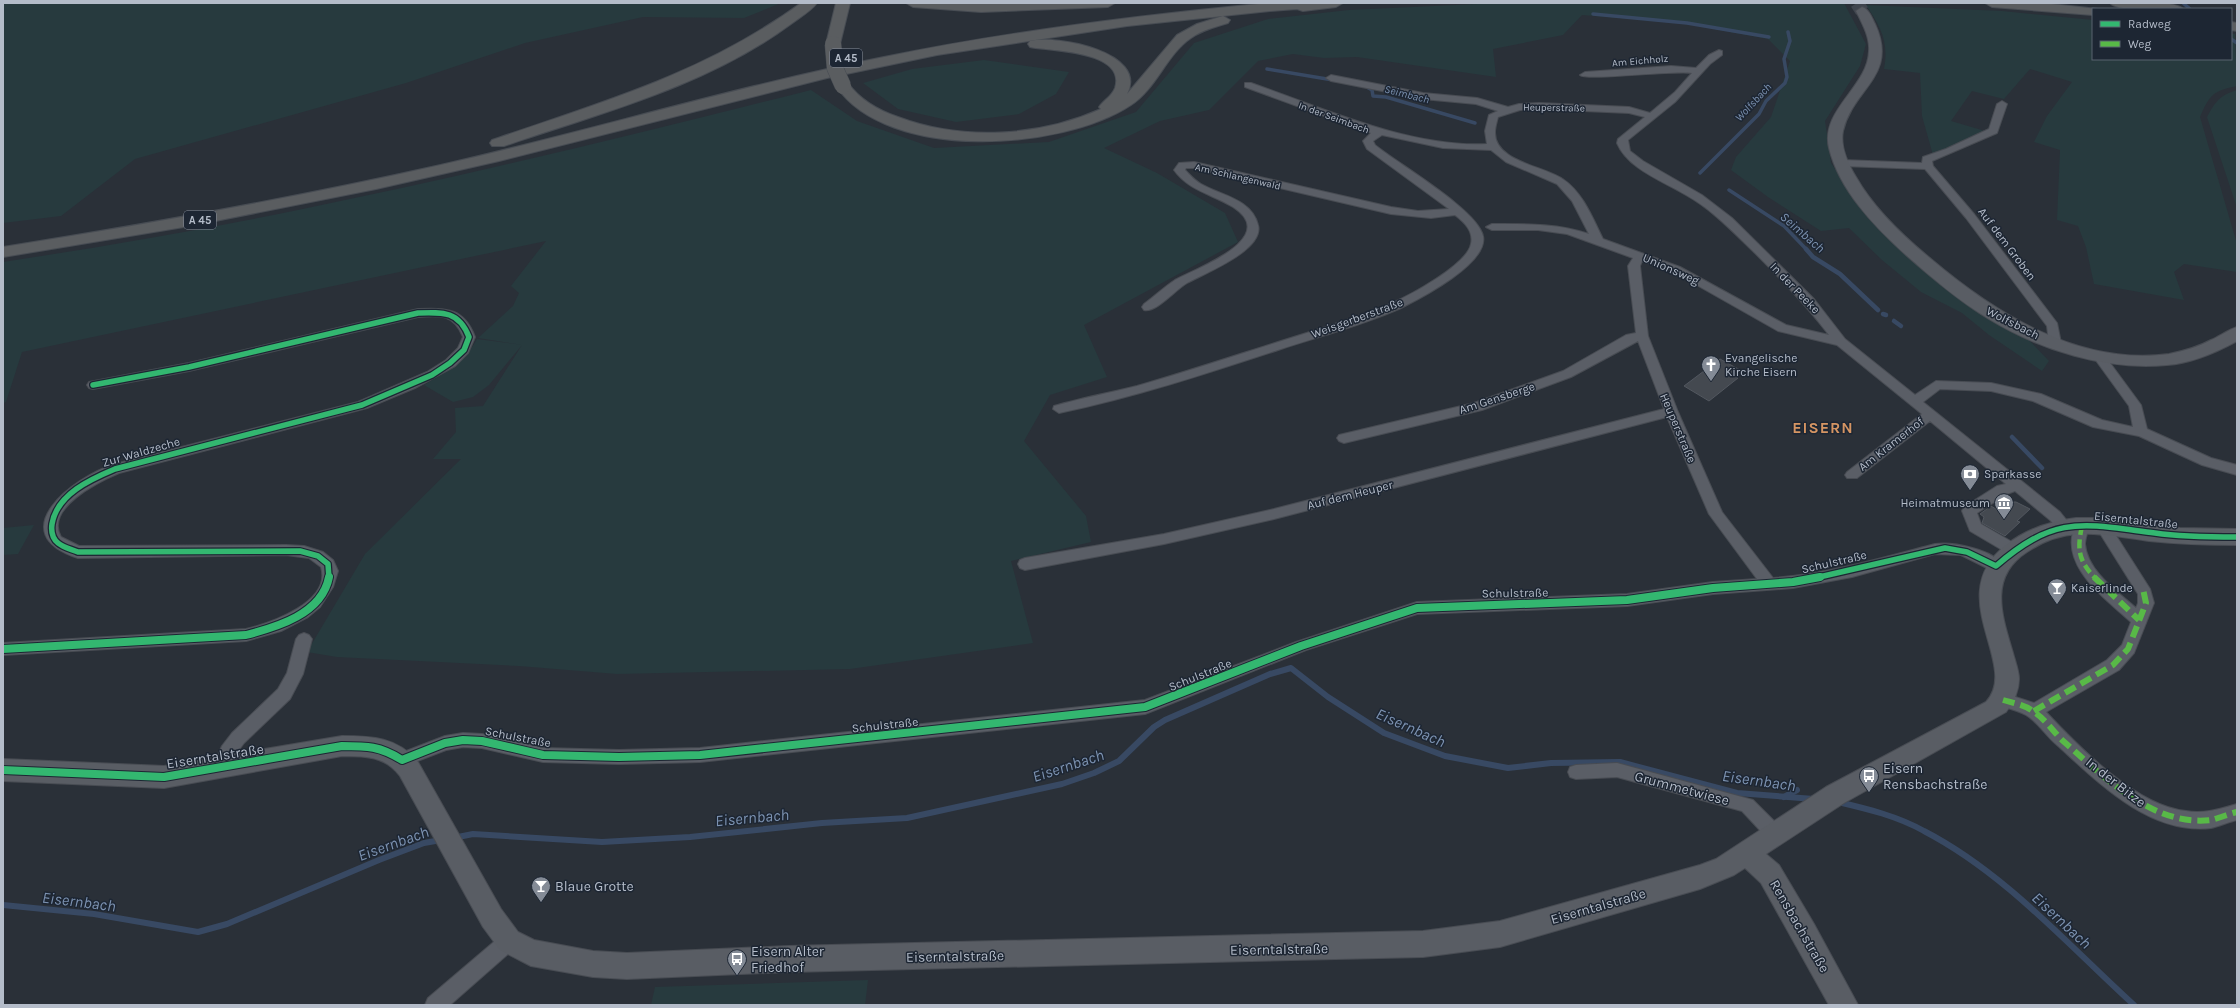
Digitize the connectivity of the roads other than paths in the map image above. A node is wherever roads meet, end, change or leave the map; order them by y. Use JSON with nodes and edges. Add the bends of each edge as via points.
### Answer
{"nodes":[{"id":1,"x":810,"y":3,"type":"edge"},
{"id":2,"x":843,"y":3,"type":"edge"},
{"id":3,"x":914,"y":3,"type":"edge"},
{"id":4,"x":1108,"y":3,"type":"edge"},
{"id":5,"x":1199,"y":3,"type":"edge"},
{"id":6,"x":1318,"y":3,"type":"edge"},
{"id":7,"x":1336,"y":3,"type":"edge"},
{"id":8,"x":1992,"y":3,"type":"edge"},
{"id":9,"x":2117,"y":3,"type":"edge"},
{"id":10,"x":2166,"y":8,"type":"edge"},
{"id":11,"x":1862,"y":11,"type":"tunnel mouth"},
{"id":12,"x":2092,"y":11,"type":"edge"},
{"id":13,"x":938,"y":51,"type":"junction"},
{"id":14,"x":1719,"y":53,"type":"dead end"},
{"id":15,"x":1697,"y":71,"type":"junction"},
{"id":16,"x":1585,"y":75,"type":"dead end"},
{"id":17,"x":1330,"y":78,"type":"dead end"},
{"id":18,"x":1248,"y":85,"type":"dead end"},
{"id":19,"x":2002,"y":104,"type":"dead end"},
{"id":20,"x":1506,"y":110,"type":"junction"},
{"id":21,"x":1652,"y":116,"type":"junction"},
{"id":22,"x":1095,"y":117,"type":"junction"},
{"id":23,"x":1378,"y":133,"type":"junction"},
{"id":24,"x":498,"y":143,"type":"junction"},
{"id":25,"x":1494,"y":147,"type":"junction"},
{"id":26,"x":1842,"y":163,"type":"junction"},
{"id":27,"x":1928,"y":166,"type":"junction"},
{"id":28,"x":1457,"y":211,"type":"junction"},
{"id":29,"x":1492,"y":227,"type":"dead end"},
{"id":30,"x":3,"y":237,"type":"edge"},
{"id":31,"x":1598,"y":241,"type":"junction"},
{"id":32,"x":3,"y":252,"type":"edge"},
{"id":33,"x":1640,"y":255,"type":"junction"},
{"id":34,"x":1148,"y":307,"type":"dead end"},
{"id":35,"x":2237,"y":333,"type":"edge"},
{"id":36,"x":1642,"y":336,"type":"junction"},
{"id":37,"x":1841,"y":342,"type":"junction"},
{"id":38,"x":2055,"y":343,"type":"junction"},
{"id":39,"x":2098,"y":355,"type":"junction"},
{"id":40,"x":94,"y":385,"type":"dead end"},
{"id":41,"x":1916,"y":401,"type":"junction"},
{"id":42,"x":1058,"y":410,"type":"dead end"},
{"id":43,"x":1671,"y":412,"type":"junction"},
{"id":44,"x":1931,"y":414,"type":"junction"},
{"id":45,"x":2141,"y":432,"type":"junction"},
{"id":46,"x":1344,"y":438,"type":"dead end"},
{"id":47,"x":2237,"y":470,"type":"edge"},
{"id":48,"x":1852,"y":475,"type":"dead end"},
{"id":49,"x":2017,"y":485,"type":"junction"},
{"id":50,"x":2073,"y":526,"type":"junction"},
{"id":51,"x":2103,"y":527,"type":"junction"},
{"id":52,"x":2237,"y":537,"type":"edge"},
{"id":53,"x":2014,"y":550,"type":"junction"},
{"id":54,"x":1025,"y":564,"type":"dead end"},
{"id":55,"x":1996,"y":566,"type":"junction"},
{"id":56,"x":1768,"y":584,"type":"junction"},
{"id":57,"x":2139,"y":620,"type":"junction"},
{"id":58,"x":304,"y":639,"type":"dead end"},
{"id":59,"x":3,"y":649,"type":"edge"},
{"id":60,"x":2003,"y":700,"type":"junction"},
{"id":61,"x":2034,"y":711,"type":"junction"},
{"id":62,"x":402,"y":760,"type":"junction"},
{"id":63,"x":3,"y":770,"type":"edge"},
{"id":64,"x":220,"y":770,"type":"junction"},
{"id":65,"x":1576,"y":772,"type":"dead end"},
{"id":66,"x":2237,"y":812,"type":"edge"},
{"id":67,"x":1775,"y":834,"type":"junction"},
{"id":68,"x":1748,"y":854,"type":"junction"},
{"id":69,"x":509,"y":941,"type":"junction"},
{"id":70,"x":435,"y":1005,"type":"edge"},
{"id":71,"x":1844,"y":1005,"type":"edge"}],
"edges":[{"from":1,"to":24,"type":"highway","via":[[791,19],[691,74]]},
{"from":2,"to":22,"type":"highway","bridge":true,"via":[[833,44],[835,68],[852,98],[873,112],[904,126],[944,134],[989,137],[1056,129]]},
{"from":3,"to":4,"type":"highway","via":[[1000,8]]},
{"from":5,"to":24,"type":"highway","number":"A 45","via":[[1050,21],[884,50],[730,85]]},
{"from":6,"to":13,"type":"highway","number":"A 45","via":[[1218,11],[1130,22]]},
{"from":7,"to":22,"type":"highway","via":[[1242,15],[1194,30],[1173,47],[1152,78],[1131,98]]},
{"from":8,"to":12,"type":"highway"},
{"from":9,"to":10,"type":"highway"},
{"from":11,"to":26,"type":"main road","name":"Wolfsbach","via":[[1871,29],[1876,50],[1873,66],[1837,127],[1836,146]]},
{"from":13,"to":22,"type":"highway","via":[[1043,44],[1096,53],[1118,68],[1124,78],[1124,84],[1113,103]]},
{"from":13,"to":32,"type":"highway","number":"A 45","via":[[822,75],[395,180],[173,225]]},
{"from":14,"to":15,"type":"street","name":"In der Peeke"},
{"from":15,"to":16,"type":"street","name":"Am Eichholz","via":[[1677,68]]},
{"from":15,"to":21,"type":"street","name":"In der Peeke","via":[[1680,93]]},
{"from":17,"to":20,"type":"street","via":[[1423,96],[1477,101]]},
{"from":18,"to":23,"type":"street","name":"In der Seimbach","via":[[1368,127]]},
{"from":19,"to":27,"type":"street","via":[[1993,131],[1927,159]]},
{"from":20,"to":21,"type":"street","name":"Heuperstraße","via":[[1539,106],[1629,110]]},
{"from":20,"to":25,"type":"street","name":"Heuperstraße","via":[[1494,115],[1490,124],[1489,134]]},
{"from":21,"to":37,"type":"street","name":"In der Peeke","via":[[1623,139],[1626,152],[1639,163],[1698,197],[1728,220],[1814,306]]},
{"from":23,"to":25,"type":"street","name":"In der Seimbach","via":[[1391,133],[1463,148]]},
{"from":23,"to":28,"type":"street","name":"Weisgerberstraße","via":[[1368,141],[1377,153]]},
{"from":24,"to":30,"type":"highway","number":"A 45","via":[[283,190],[177,210]]},
{"from":25,"to":31,"type":"street","via":[[1512,162],[1561,182],[1569,190]]},
{"from":26,"to":27,"type":"street"},
{"from":26,"to":38,"type":"main road","name":"Wolfsbach","via":[[1854,185],[1882,223],[1929,266],[1997,317]]},
{"from":27,"to":38,"type":"street","name":"Auf dem Groben","via":[[1970,216],[2054,326]]},
{"from":28,"to":34,"type":"street","name":"Am Schlangenwald","via":[[1443,215],[1385,209],[1276,186],[1194,165],[1183,165],[1179,170],[1196,185],[1236,204],[1248,214],[1253,224],[1252,237],[1241,249],[1177,284]]},
{"from":28,"to":42,"type":"street","name":"Weisgerberstraße","via":[[1472,225],[1478,235],[1477,245],[1454,272],[1395,306],[1176,380]]},
{"from":29,"to":31,"type":"street","name":"Unionsweg","via":[[1538,227],[1569,231]]},
{"from":31,"to":33,"type":"street","name":"Unionsweg"},
{"from":33,"to":36,"type":"street","name":"Heuperstraße","via":[[1634,266]]},
{"from":33,"to":37,"type":"street","name":"Unionsweg","via":[[1676,269],[1782,328]]},
{"from":35,"to":39,"type":"main road","name":"Wolfsbach","via":[[2215,346],[2176,358],[2135,360]]},
{"from":36,"to":43,"type":"street","name":"Heuperstraße"},
{"from":36,"to":46,"type":"street","name":"Am Gensberge","via":[[1630,338],[1567,374],[1478,407]]},
{"from":37,"to":41,"type":"street","name":"In der Peeke"},
{"from":38,"to":39,"type":"main road","name":"Wolfsbach"},
{"from":39,"to":45,"type":"street","via":[[2135,405]]},
{"from":40,"to":59,"type":"street","name":"Zur Waldzeche","via":[[190,367],[418,313],[434,312],[454,316],[463,322],[469,334],[467,344],[455,359],[423,380],[400,391],[362,405],[115,469],[74,491],[60,506],[52,520],[55,541],[78,552],[286,550],[317,555],[328,565],[329,579],[316,602],[304,612],[270,629],[246,635]]},
{"from":41,"to":44,"type":"street","name":"In der Peeke"},
{"from":41,"to":45,"type":"street","via":[[1936,385],[1991,387],[2048,401],[2098,424]]},
{"from":43,"to":54,"type":"street","name":"Auf dem Heuper","via":[[1274,514],[1164,539]]},
{"from":43,"to":56,"type":"street","name":"Heuperstraße","via":[[1716,514]]},
{"from":44,"to":48,"type":"street","name":"Am Kramerhof"},
{"from":44,"to":49,"type":"street","name":"In der Peeke"},
{"from":45,"to":47,"type":"street","via":[[2207,462]]},
{"from":49,"to":50,"type":"street","name":"In der Peeke"},
{"from":49,"to":53,"type":"street","via":[[2002,490],[1969,511],[1975,526]]},
{"from":50,"to":51,"type":"main road","name":"Eiserntalstraße"},
{"from":50,"to":53,"type":"main road","name":"Eiserntalstraße","via":[[2046,533]]},
{"from":50,"to":57,"type":"street","via":[[2083,561],[2100,583]]},
{"from":51,"to":52,"type":"main road","name":"Eiserntalstraße","via":[[2162,534]]},
{"from":51,"to":57,"type":"street","via":[[2145,593],[2146,603]]},
{"from":53,"to":55,"type":"main road","name":"Eiserntalstraße"},
{"from":55,"to":56,"type":"street","name":"Schulstraße","via":[[1965,549],[1935,549],[1817,579]]},
{"from":55,"to":60,"type":"main road","via":[[1991,585],[1991,605],[2008,678]]},
{"from":56,"to":62,"type":"street","name":"Schulstraße","via":[[1713,588],[1627,600],[1417,608],[1301,646],[1164,701],[1145,706],[700,754],[619,757],[543,755],[482,741],[463,740],[445,743]]},
{"from":57,"to":61,"type":"street","via":[[2128,649],[2113,665]]},
{"from":58,"to":64,"type":"street","name":"Eiserntalstraße","via":[[295,674],[284,694],[238,738],[228,751]]},
{"from":60,"to":61,"type":"street","name":"In der Bitze"},
{"from":60,"to":67,"type":"main road","name":"Eiserntalstraße","via":[[1976,720],[1835,795]]},
{"from":61,"to":66,"type":"street","name":"In der Bitze","via":[[2055,733],[2123,791],[2159,813],[2195,822],[2226,818]]},
{"from":62,"to":64,"type":"main road","name":"Eiserntalstraße","via":[[388,751],[371,746],[342,746]]},
{"from":62,"to":69,"type":"main road","name":"Eiserntalstraße","via":[[492,918]]},
{"from":63,"to":64,"type":"main road","name":"Eiserntalstraße","via":[[164,777]]},
{"from":65,"to":67,"type":"street","name":"Grummetwiese","via":[[1617,770],[1747,805]]},
{"from":67,"to":68,"type":"main road","name":"Eiserntalstraße"},
{"from":68,"to":69,"type":"main road","name":"Eiserntalstraße","via":[[1700,877],[1500,934],[1423,944],[789,959],[627,966],[593,964],[531,953]]},
{"from":68,"to":71,"type":"main road","name":"Rensbachstraße","via":[[1770,874]]},
{"from":69,"to":70,"type":"street"}]}
